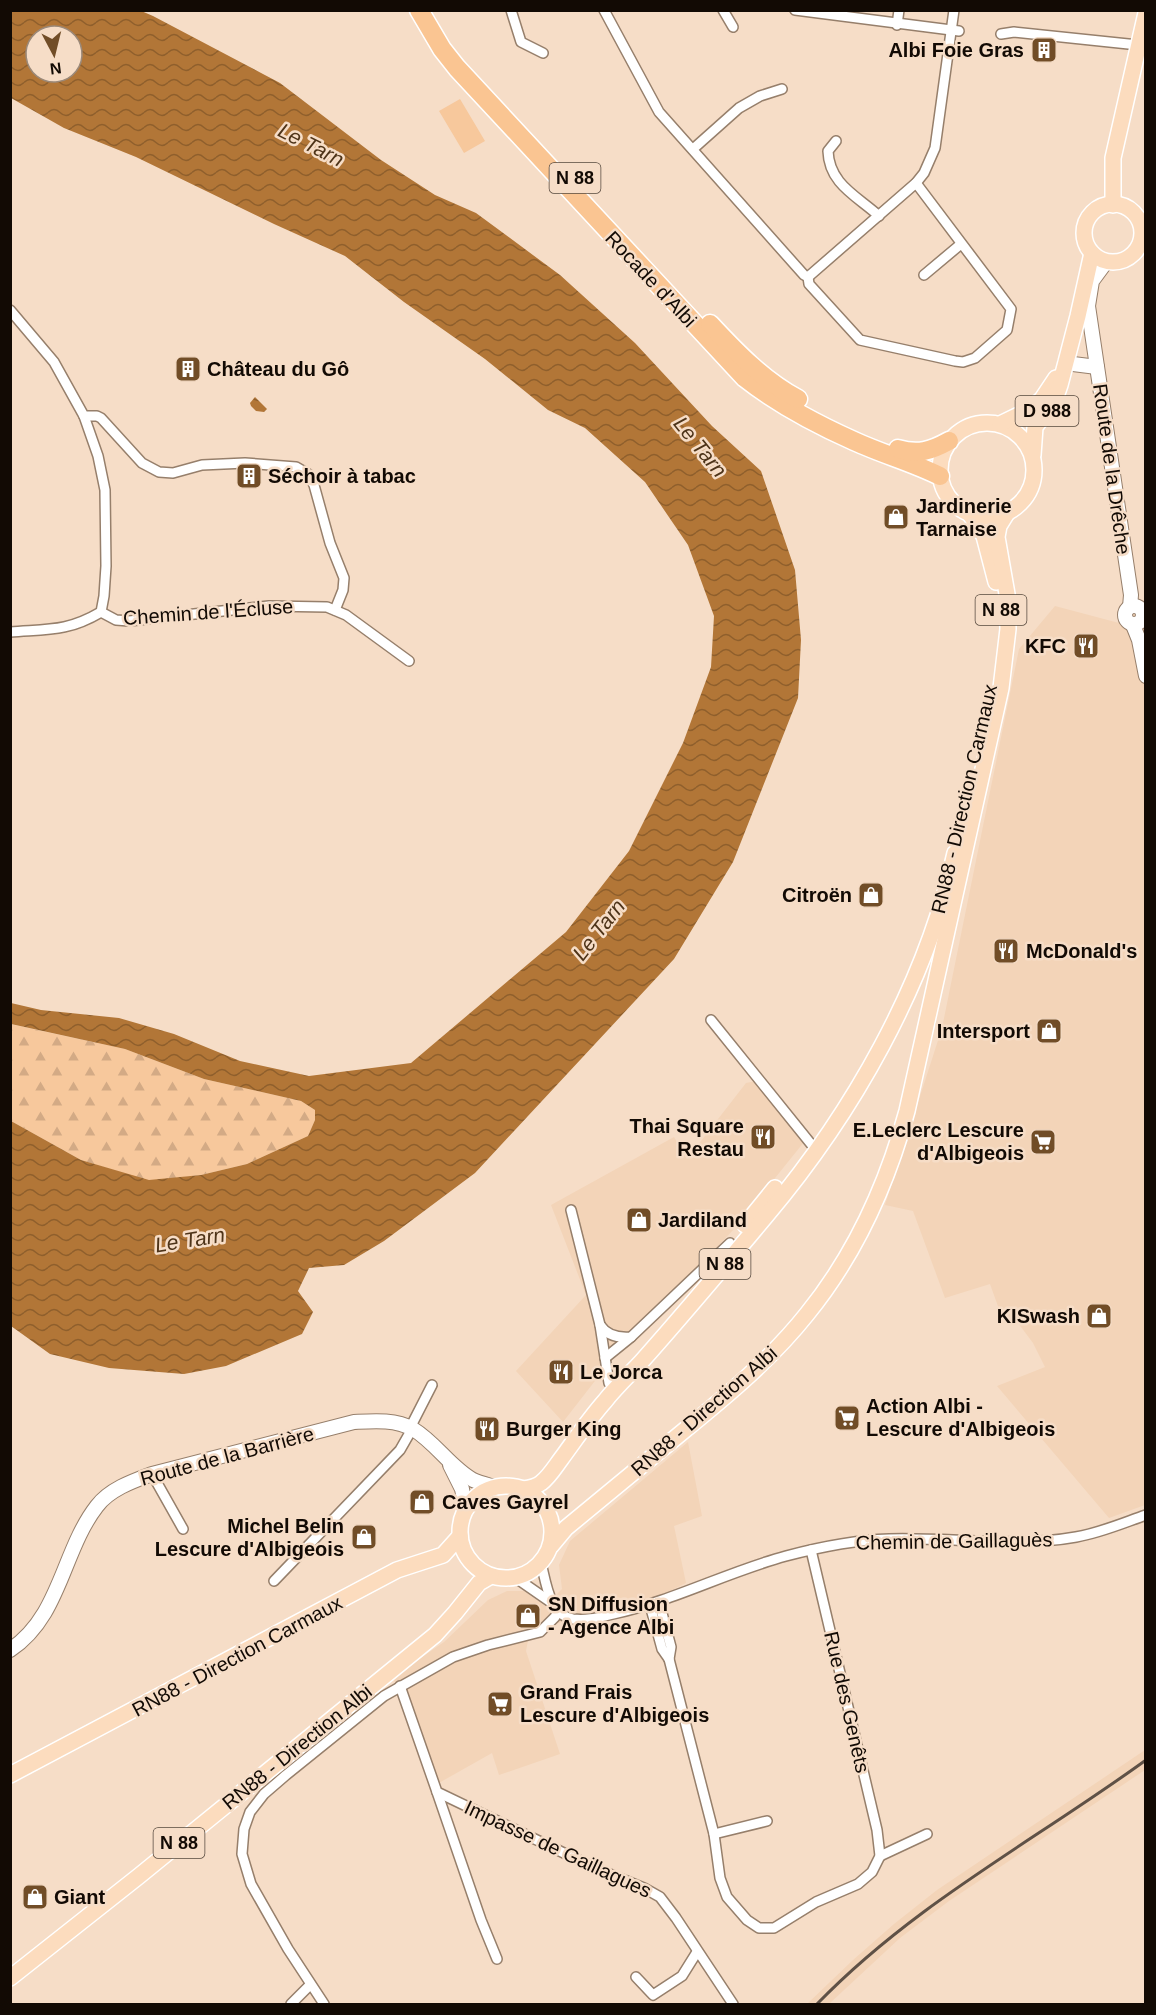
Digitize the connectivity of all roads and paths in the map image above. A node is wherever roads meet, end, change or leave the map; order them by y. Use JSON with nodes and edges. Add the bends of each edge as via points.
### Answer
{"nodes":[{"id":1,"x":419,"y":10,"type":"edge"},
{"id":2,"x":433,"y":10,"type":"edge"},
{"id":3,"x":511,"y":10,"type":"edge"},
{"id":4,"x":604,"y":10,"type":"edge"},
{"id":5,"x":723,"y":10,"type":"edge"},
{"id":6,"x":795,"y":10,"type":"edge"},
{"id":7,"x":899,"y":10,"type":"edge"},
{"id":8,"x":954,"y":10,"type":"edge"},
{"id":9,"x":1146,"y":13,"type":"edge"},
{"id":10,"x":897,"y":25,"type":"junction"},
{"id":11,"x":733,"y":27,"type":"dead end"},
{"id":12,"x":955,"y":30,"type":"junction"},
{"id":13,"x":1001,"y":34,"type":"dead end"},
{"id":14,"x":1138,"y":45,"type":"junction"},
{"id":15,"x":543,"y":53,"type":"dead end"},
{"id":16,"x":782,"y":89,"type":"dead end"},
{"id":17,"x":836,"y":141,"type":"dead end"},
{"id":18,"x":693,"y":149,"type":"junction"},
{"id":19,"x":916,"y":183,"type":"junction"},
{"id":20,"x":1113,"y":205,"type":"junction"},
{"id":21,"x":879,"y":216,"type":"junction"},
{"id":22,"x":1143,"y":239,"type":"edge"},
{"id":23,"x":961,"y":244,"type":"junction"},
{"id":24,"x":1092,"y":253,"type":"junction"},
{"id":25,"x":1106,"y":262,"type":"junction"},
{"id":26,"x":924,"y":275,"type":"dead end"},
{"id":27,"x":808,"y":277,"type":"junction"},
{"id":28,"x":10,"y":310,"type":"edge"},
{"id":29,"x":1065,"y":363,"type":"junction"},
{"id":30,"x":1097,"y":367,"type":"junction"},
{"id":31,"x":84,"y":416,"type":"junction"},
{"id":32,"x":1000,"y":424,"type":"junction"},
{"id":33,"x":949,"y":441,"type":"junction"},
{"id":34,"x":1033,"y":458,"type":"junction"},
{"id":35,"x":940,"y":476,"type":"junction"},
{"id":36,"x":969,"y":513,"type":"junction"},
{"id":37,"x":1007,"y":513,"type":"junction"},
{"id":38,"x":335,"y":610,"type":"junction"},
{"id":39,"x":101,"y":612,"type":"junction"},
{"id":40,"x":1138,"y":616,"type":"edge"},
{"id":41,"x":10,"y":632,"type":"edge"},
{"id":42,"x":409,"y":661,"type":"dead end"},
{"id":43,"x":1146,"y":676,"type":"edge"},
{"id":44,"x":953,"y":860,"type":"junction"},
{"id":45,"x":711,"y":1020,"type":"dead end"},
{"id":46,"x":811,"y":1144,"type":"junction"},
{"id":47,"x":571,"y":1210,"type":"dead end"},
{"id":48,"x":730,"y":1243,"type":"junction"},
{"id":49,"x":600,"y":1325,"type":"junction"},
{"id":50,"x":632,"y":1337,"type":"junction"},
{"id":51,"x":605,"y":1358,"type":"junction"},
{"id":52,"x":609,"y":1383,"type":"junction"},
{"id":53,"x":432,"y":1385,"type":"dead end"},
{"id":54,"x":411,"y":1429,"type":"junction"},
{"id":55,"x":448,"y":1461,"type":"junction"},
{"id":56,"x":558,"y":1463,"type":"junction"},
{"id":57,"x":152,"y":1474,"type":"junction"},
{"id":58,"x":495,"y":1487,"type":"junction"},
{"id":59,"x":524,"y":1489,"type":"junction"},
{"id":60,"x":466,"y":1509,"type":"junction"},
{"id":61,"x":1146,"y":1515,"type":"edge"},
{"id":62,"x":183,"y":1529,"type":"dead end"},
{"id":63,"x":460,"y":1536,"type":"junction"},
{"id":64,"x":551,"y":1546,"type":"junction"},
{"id":65,"x":811,"y":1550,"type":"junction"},
{"id":66,"x":541,"y":1563,"type":"junction"},
{"id":67,"x":491,"y":1576,"type":"junction"},
{"id":68,"x":516,"y":1578,"type":"junction"},
{"id":69,"x":274,"y":1581,"type":"dead end"},
{"id":70,"x":655,"y":1604,"type":"junction"},
{"id":71,"x":555,"y":1607,"type":"junction"},
{"id":72,"x":10,"y":1650,"type":"edge"},
{"id":73,"x":400,"y":1686,"type":"junction"},
{"id":74,"x":10,"y":1775,"type":"edge"},
{"id":75,"x":437,"y":1791,"type":"junction"},
{"id":76,"x":767,"y":1821,"type":"dead end"},
{"id":77,"x":714,"y":1834,"type":"junction"},
{"id":78,"x":927,"y":1834,"type":"dead end"},
{"id":79,"x":880,"y":1856,"type":"junction"},
{"id":80,"x":697,"y":1952,"type":"junction"},
{"id":81,"x":497,"y":1959,"type":"dead end"},
{"id":82,"x":636,"y":1977,"type":"dead end"},
{"id":83,"x":10,"y":1978,"type":"edge"},
{"id":84,"x":310,"y":1985,"type":"junction"},
{"id":85,"x":291,"y":2004,"type":"edge"},
{"id":86,"x":324,"y":2004,"type":"edge"},
{"id":87,"x":733,"y":2004,"type":"edge"}],
"edges":[{"from":1,"to":35,"type":"highway","name":"Rocade d'Albi","number":"N 88","via":[[457,68],[745,378],[784,405],[854,441]]},
{"from":2,"to":33,"type":"highway","name":"Rocade d'Albi","number":"N 88","via":[[464,57],[752,366],[785,392],[892,447],[920,453]]},
{"from":3,"to":15,"type":"street","via":[[521,42]]},
{"from":4,"to":18,"type":"street","via":[[659,112]]},
{"from":5,"to":11,"type":"street"},
{"from":6,"to":10,"type":"street"},
{"from":7,"to":10,"type":"street"},
{"from":8,"to":12,"type":"street"},
{"from":9,"to":14,"type":"main road"},
{"from":10,"to":12,"type":"street"},
{"from":12,"to":19,"type":"street","via":[[934,148]]},
{"from":13,"to":14,"type":"street","via":[[1014,32]]},
{"from":14,"to":20,"type":"main road","via":[[1113,158]]},
{"from":16,"to":18,"type":"street","via":[[740,108]]},
{"from":17,"to":21,"type":"street","via":[[828,151],[836,178]]},
{"from":18,"to":27,"type":"street"},
{"from":19,"to":21,"type":"street"},
{"from":19,"to":23,"type":"street"},
{"from":20,"to":22,"type":"main road","via":[[1133,213]]},
{"from":20,"to":24,"type":"main road","via":[[1104,206],[1085,226],[1086,245]]},
{"from":21,"to":27,"type":"street"},
{"from":22,"to":25,"type":"main road","via":[[1123,261]]},
{"from":23,"to":26,"type":"street"},
{"from":23,"to":27,"type":"street","via":[[1011,309],[1006,330],[975,358],[963,362],[860,340],[809,284]]},
{"from":24,"to":25,"type":"main road"},
{"from":24,"to":29,"type":"main road"},
{"from":25,"to":30,"type":"street","name":"Route de la Drêche","via":[[1092,281],[1088,306]]},
{"from":28,"to":31,"type":"street","via":[[54,362]]},
{"from":29,"to":30,"type":"street","name":"Route de la Drêche"},
{"from":29,"to":32,"type":"main road","number":"D 988","via":[[1042,399]]},
{"from":29,"to":34,"type":"main road","number":"D 988","via":[[1054,402],[1035,427]]},
{"from":30,"to":40,"type":"street","name":"Route de la Drêche","via":[[1131,595]]},
{"from":31,"to":38,"type":"street","via":[[101,418],[142,463],[159,472],[245,463],[296,467],[308,474],[344,578]]},
{"from":31,"to":39,"type":"street","via":[[105,490],[106,566]]},
{"from":32,"to":33,"type":"main road","via":[[972,424]]},
{"from":32,"to":34,"type":"main road","via":[[1021,436]]},
{"from":33,"to":35,"type":"main road","via":[[943,452]]},
{"from":34,"to":37,"type":"main road","via":[[1035,471],[1027,496]]},
{"from":35,"to":36,"type":"main road","via":[[951,501]]},
{"from":36,"to":37,"type":"main road","via":[[988,517]]},
{"from":36,"to":44,"type":"main road","name":"RN88 - Direction Carmaux","number":"N 88","via":[[984,536],[993,568],[1001,632]]},
{"from":37,"to":64,"type":"main road","name":"RN88 - Direction Albi","number":"N 88","via":[[998,537],[1008,629],[1001,688],[939,970],[888,1173],[845,1260],[807,1314],[738,1386],[566,1528]]},
{"from":38,"to":39,"type":"street","name":"Chemin de l'Écluse","via":[[319,606],[268,606],[129,621],[116,620]]},
{"from":38,"to":42,"type":"street","name":"Chemin de l'Écluse"},
{"from":39,"to":41,"type":"street","via":[[65,628]]},
{"from":40,"to":43,"type":"street","name":"Route de la Drêche"},
{"from":44,"to":46,"type":"main road","via":[[894,1002]]},
{"from":44,"to":56,"type":"main road","name":"RN88 - Direction Carmaux","number":"N 88","via":[[945,893],[911,983],[867,1073],[838,1120],[767,1215],[604,1401]]},
{"from":45,"to":46,"type":"street"},
{"from":46,"to":48,"type":"main road"},
{"from":47,"to":49,"type":"street"},
{"from":48,"to":50,"type":"street"},
{"from":48,"to":52,"type":"main road"},
{"from":49,"to":50,"type":"street","via":[[620,1338]]},
{"from":49,"to":51,"type":"street"},
{"from":50,"to":51,"type":"street"},
{"from":51,"to":52,"type":"street"},
{"from":52,"to":56,"type":"main road","via":[[577,1425]]},
{"from":53,"to":54,"type":"street"},
{"from":54,"to":55,"type":"street","name":"Route de la Barrière","via":[[437,1447]]},
{"from":54,"to":57,"type":"street","name":"Route de la Barrière","via":[[378,1421],[354,1422]]},
{"from":54,"to":69,"type":"street","via":[[400,1450]]},
{"from":55,"to":58,"type":"street","name":"Route de la Barrière","via":[[473,1480]]},
{"from":55,"to":60,"type":"street","name":"Route de la Barrière","via":[[462,1489]]},
{"from":56,"to":59,"type":"main road","name":"RN88 - Direction Carmaux","number":"N 88","via":[[541,1483]]},
{"from":57,"to":62,"type":"street"},
{"from":57,"to":72,"type":"street","name":"Route de la Barrière","via":[[129,1482],[98,1505],[82,1531],[50,1606],[33,1630]]},
{"from":58,"to":59,"type":"main road","via":[[510,1485]]},
{"from":58,"to":60,"type":"main road","via":[[478,1495]]},
{"from":59,"to":64,"type":"main road","via":[[549,1512]]},
{"from":60,"to":63,"type":"main road"},
{"from":61,"to":65,"type":"street","name":"Chemin de Gaillaguès","via":[[1104,1530],[1061,1539],[889,1539]]},
{"from":63,"to":67,"type":"main road","via":[[470,1560]]},
{"from":63,"to":74,"type":"main road","name":"RN88 - Direction Carmaux","via":[[443,1555],[397,1570]]},
{"from":64,"to":66,"type":"main road"},
{"from":65,"to":70,"type":"street","name":"Chemin de Gaillaguès","via":[[745,1568]]},
{"from":65,"to":79,"type":"street","name":"Rue des Genêts","via":[[870,1798]]},
{"from":66,"to":68,"type":"main road"},
{"from":66,"to":71,"type":"street"},
{"from":67,"to":68,"type":"main road"},
{"from":67,"to":83,"type":"main road","name":"RN88 - Direction Albi","number":"N 88","via":[[479,1583],[435,1635]]},
{"from":68,"to":71,"type":"street","name":"Chemin de Gaillaguès"},
{"from":70,"to":71,"type":"street","name":"Chemin de Gaillaguès","via":[[590,1620],[572,1619]]},
{"from":70,"to":77,"type":"street","via":[[662,1649],[669,1659]]},
{"from":71,"to":73,"type":"street","via":[[555,1617],[540,1632],[453,1657]]},
{"from":73,"to":75,"type":"street","name":"Impasse de Gaillagues"},
{"from":73,"to":84,"type":"street","via":[[264,1794],[250,1812],[244,1829],[242,1854],[251,1884]]},
{"from":75,"to":80,"type":"street","name":"Impasse de Gaillagues","via":[[660,1897]]},
{"from":75,"to":81,"type":"street","name":"Impasse de Gaillagues"},
{"from":76,"to":77,"type":"street"},
{"from":77,"to":79,"type":"street","via":[[727,1898],[747,1920],[766,1930],[858,1884],[872,1872]]},
{"from":78,"to":79,"type":"street"},
{"from":80,"to":82,"type":"street","via":[[682,1976],[653,1995]]},
{"from":80,"to":87,"type":"street","name":"Impasse de Gaillagues"},
{"from":84,"to":85,"type":"street"},
{"from":84,"to":86,"type":"street"}]}
